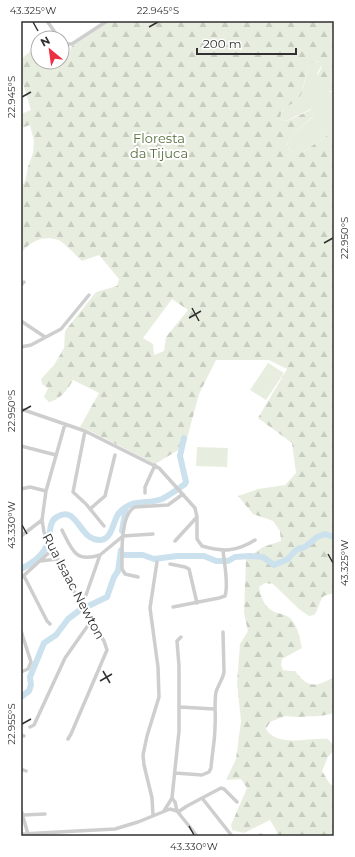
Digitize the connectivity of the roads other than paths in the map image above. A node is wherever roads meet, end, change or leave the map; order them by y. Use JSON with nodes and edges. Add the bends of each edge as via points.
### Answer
{"nodes":[{"id":1,"x":47,"y":21,"type":"edge"},
{"id":2,"x":107,"y":21,"type":"edge"},
{"id":3,"x":53,"y":30,"type":"edge"},
{"id":4,"x":70,"y":44,"type":"edge"},
{"id":5,"x":89,"y":295,"type":"dead end"},
{"id":6,"x":21,"y":321,"type":"edge"},
{"id":7,"x":45,"y":338,"type":"junction"},
{"id":8,"x":21,"y":347,"type":"edge"},
{"id":9,"x":21,"y":408,"type":"edge"},
{"id":10,"x":65,"y":424,"type":"junction"},
{"id":11,"x":85,"y":431,"type":"junction"},
{"id":12,"x":21,"y":446,"type":"edge"},
{"id":13,"x":56,"y":455,"type":"junction"},
{"id":14,"x":115,"y":455,"type":"dead end"},
{"id":15,"x":155,"y":465,"type":"junction"},
{"id":16,"x":21,"y":489,"type":"edge"},
{"id":17,"x":46,"y":491,"type":"junction"},
{"id":18,"x":145,"y":493,"type":"dead end"},
{"id":19,"x":184,"y":494,"type":"junction"},
{"id":20,"x":90,"y":509,"type":"junction"},
{"id":21,"x":197,"y":517,"type":"junction"},
{"id":22,"x":42,"y":520,"type":"junction"},
{"id":23,"x":104,"y":526,"type":"dead end"},
{"id":24,"x":62,"y":530,"type":"dead end"},
{"id":25,"x":153,"y":534,"type":"dead end"},
{"id":26,"x":21,"y":536,"type":"edge"},
{"id":27,"x":121,"y":537,"type":"junction"},
{"id":28,"x":175,"y":540,"type":"dead end"},
{"id":29,"x":255,"y":540,"type":"dead end"},
{"id":30,"x":52,"y":547,"type":"junction"},
{"id":31,"x":223,"y":550,"type":"junction"},
{"id":32,"x":100,"y":555,"type":"junction"},
{"id":33,"x":58,"y":559,"type":"junction"},
{"id":34,"x":40,"y":561,"type":"junction"},
{"id":35,"x":157,"y":562,"type":"dead end"},
{"id":36,"x":170,"y":564,"type":"dead end"},
{"id":37,"x":23,"y":577,"type":"edge"},
{"id":38,"x":138,"y":577,"type":"dead end"},
{"id":39,"x":197,"y":602,"type":"junction"},
{"id":40,"x":81,"y":605,"type":"junction"},
{"id":41,"x":172,"y":607,"type":"dead end"},
{"id":42,"x":91,"y":621,"type":"junction"},
{"id":43,"x":50,"y":624,"type":"dead end"},
{"id":44,"x":21,"y":631,"type":"edge"},
{"id":45,"x":223,"y":632,"type":"dead end"},
{"id":46,"x":181,"y":637,"type":"dead end"},
{"id":47,"x":21,"y":672,"type":"edge"},
{"id":48,"x":180,"y":707,"type":"junction"},
{"id":49,"x":214,"y":709,"type":"junction"},
{"id":50,"x":30,"y":727,"type":"dead end"},
{"id":51,"x":68,"y":739,"type":"dead end"},
{"id":52,"x":21,"y":769,"type":"edge"},
{"id":53,"x":26,"y":771,"type":"dead end"},
{"id":54,"x":175,"y":773,"type":"junction"},
{"id":55,"x":172,"y":798,"type":"junction"},
{"id":56,"x":202,"y":798,"type":"junction"},
{"id":57,"x":237,"y":802,"type":"dead end"},
{"id":58,"x":21,"y":810,"type":"edge"},
{"id":59,"x":164,"y":811,"type":"junction"},
{"id":60,"x":178,"y":811,"type":"junction"},
{"id":61,"x":45,"y":814,"type":"dead end"},
{"id":62,"x":23,"y":815,"type":"junction"},
{"id":63,"x":153,"y":815,"type":"junction"},
{"id":64,"x":21,"y":834,"type":"edge"},
{"id":65,"x":28,"y":834,"type":"junction"},
{"id":66,"x":35,"y":835,"type":"edge"},
{"id":67,"x":197,"y":836,"type":"edge"},
{"id":68,"x":232,"y":836,"type":"edge"}],
"edges":[{"from":1,"to":3,"type":"street"},
{"from":2,"to":4,"type":"street"},
{"from":5,"to":7,"type":"street","via":[[61,329]]},
{"from":6,"to":7,"type":"street"},
{"from":7,"to":8,"type":"street"},
{"from":9,"to":10,"type":"street"},
{"from":10,"to":11,"type":"street"},
{"from":10,"to":13,"type":"street"},
{"from":11,"to":15,"type":"street"},
{"from":11,"to":20,"type":"street","via":[[73,491]]},
{"from":12,"to":13,"type":"street"},
{"from":13,"to":17,"type":"street"},
{"from":14,"to":20,"type":"street","via":[[105,496]]},
{"from":15,"to":18,"type":"street","via":[[145,487]]},
{"from":15,"to":19,"type":"street"},
{"from":16,"to":17,"type":"street","via":[[30,487]]},
{"from":17,"to":22,"type":"street"},
{"from":19,"to":21,"type":"street","via":[[195,508]]},
{"from":19,"to":27,"type":"street","via":[[168,504],[133,508],[128,514]]},
{"from":20,"to":23,"type":"street"},
{"from":21,"to":28,"type":"street"},
{"from":21,"to":31,"type":"street","via":[[199,544]]},
{"from":22,"to":26,"type":"street"},
{"from":22,"to":30,"type":"street","name":"Rua Isaac Newton","via":[[46,538]]},
{"from":24,"to":32,"type":"street","via":[[77,555],[86,559]]},
{"from":25,"to":27,"type":"street"},
{"from":27,"to":32,"type":"street"},
{"from":27,"to":38,"type":"street","via":[[123,572]]},
{"from":29,"to":31,"type":"street","via":[[242,548]]},
{"from":30,"to":33,"type":"street","name":"Rua Isaac Newton"},
{"from":30,"to":34,"type":"street"},
{"from":31,"to":39,"type":"street","via":[[226,592],[224,596]]},
{"from":32,"to":40,"type":"street"},
{"from":33,"to":34,"type":"street"},
{"from":33,"to":40,"type":"street","name":"Rua Isaac Newton"},
{"from":34,"to":37,"type":"street"},
{"from":35,"to":63,"type":"street","via":[[150,608],[158,667],[159,697],[143,755]]},
{"from":36,"to":39,"type":"street","via":[[189,569]]},
{"from":37,"to":43,"type":"street"},
{"from":39,"to":41,"type":"street"},
{"from":40,"to":42,"type":"street","name":"Rua Isaac Newton"},
{"from":42,"to":50,"type":"street","via":[[65,658],[34,725]]},
{"from":42,"to":51,"type":"street","name":"Rua Isaac Newton","via":[[107,650]]},
{"from":44,"to":47,"type":"street","via":[[31,662],[28,669]]},
{"from":45,"to":49,"type":"street","via":[[224,672],[217,690]]},
{"from":46,"to":48,"type":"street","via":[[177,642]]},
{"from":48,"to":49,"type":"street"},
{"from":48,"to":54,"type":"street"},
{"from":49,"to":54,"type":"street","via":[[215,727],[210,772],[202,775]]},
{"from":52,"to":53,"type":"street"},
{"from":54,"to":55,"type":"street"},
{"from":55,"to":59,"type":"street"},
{"from":55,"to":60,"type":"street"},
{"from":56,"to":57,"type":"street","via":[[222,788]]},
{"from":56,"to":60,"type":"street"},
{"from":56,"to":68,"type":"street"},
{"from":58,"to":62,"type":"street"},
{"from":59,"to":60,"type":"street"},
{"from":59,"to":63,"type":"street"},
{"from":60,"to":67,"type":"street"},
{"from":61,"to":62,"type":"street"},
{"from":62,"to":65,"type":"street"},
{"from":63,"to":66,"type":"street","via":[[115,829]]},
{"from":64,"to":65,"type":"street"},
{"from":65,"to":66,"type":"street"}]}
